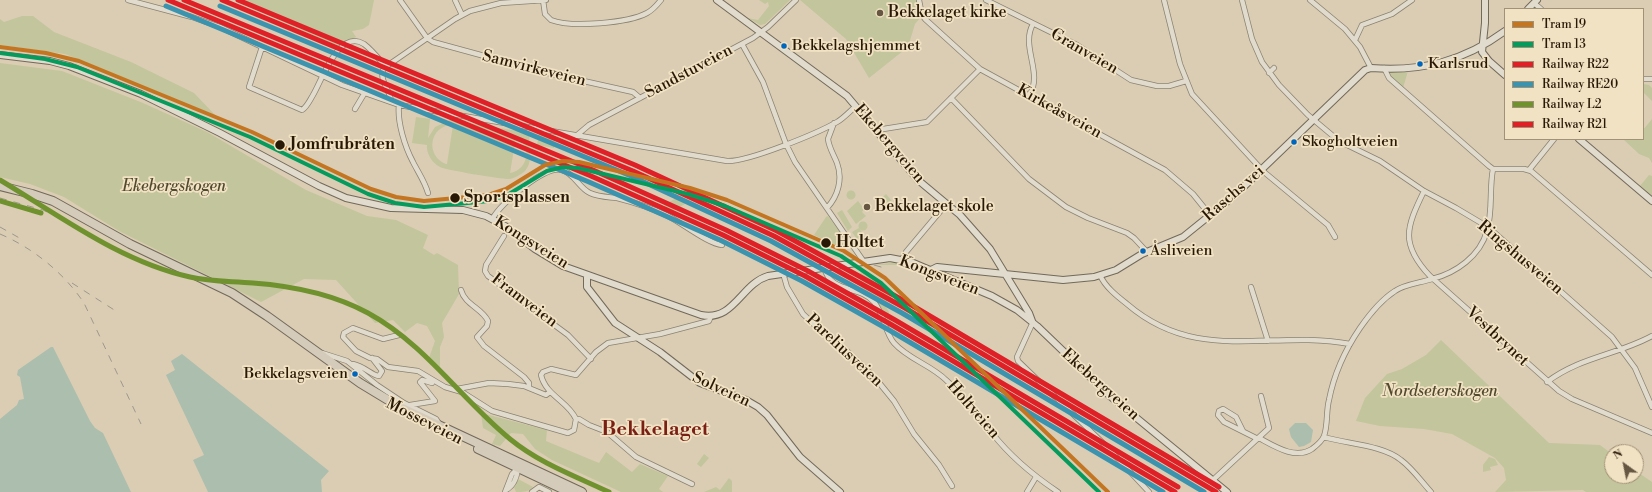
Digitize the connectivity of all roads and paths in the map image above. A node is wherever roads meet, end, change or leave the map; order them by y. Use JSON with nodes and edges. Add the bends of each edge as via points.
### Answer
{"nodes":[{"id":1,"x":128,"y":0,"type":"edge"},
{"id":2,"x":400,"y":0,"type":"edge"},
{"id":3,"x":455,"y":0,"type":"edge"},
{"id":4,"x":543,"y":0,"type":"edge"},
{"id":5,"x":546,"y":0,"type":"edge"},
{"id":6,"x":661,"y":0,"type":"edge"},
{"id":7,"x":717,"y":0,"type":"edge"},
{"id":8,"x":796,"y":0,"type":"edge"},
{"id":9,"x":919,"y":0,"type":"edge"},
{"id":10,"x":986,"y":0,"type":"edge"},
{"id":11,"x":1164,"y":0,"type":"edge"},
{"id":12,"x":1242,"y":0,"type":"edge"},
{"id":13,"x":1310,"y":0,"type":"edge"},
{"id":14,"x":1412,"y":0,"type":"edge"},
{"id":15,"x":1485,"y":0,"type":"edge"},
{"id":16,"x":462,"y":15,"type":"junction"},
{"id":17,"x":1033,"y":24,"type":"junction"},
{"id":18,"x":761,"y":32,"type":"junction"},
{"id":19,"x":1504,"y":32,"type":"edge"},
{"id":20,"x":427,"y":38,"type":"junction"},
{"id":21,"x":1355,"y":40,"type":"junction"},
{"id":22,"x":742,"y":44,"type":"junction"},
{"id":23,"x":1482,"y":46,"type":"junction"},
{"id":24,"x":262,"y":47,"type":"junction"},
{"id":25,"x":0,"y":55,"type":"edge"},
{"id":26,"x":386,"y":67,"type":"junction"},
{"id":27,"x":1274,"y":68,"type":"dead end"},
{"id":28,"x":1371,"y":68,"type":"junction"},
{"id":29,"x":1384,"y":68,"type":"junction"},
{"id":30,"x":980,"y":70,"type":"junction"},
{"id":31,"x":1269,"y":73,"type":"junction"},
{"id":32,"x":1504,"y":75,"type":"edge"},
{"id":33,"x":323,"y":76,"type":"junction"},
{"id":34,"x":1186,"y":81,"type":"junction"},
{"id":35,"x":364,"y":94,"type":"junction"},
{"id":36,"x":1029,"y":96,"type":"junction"},
{"id":37,"x":640,"y":98,"type":"junction"},
{"id":38,"x":951,"y":98,"type":"junction"},
{"id":39,"x":391,"y":102,"type":"junction"},
{"id":40,"x":399,"y":105,"type":"junction"},
{"id":41,"x":856,"y":106,"type":"junction"},
{"id":42,"x":355,"y":109,"type":"dead end"},
{"id":43,"x":1314,"y":120,"type":"junction"},
{"id":44,"x":834,"y":123,"type":"junction"},
{"id":45,"x":877,"y":130,"type":"junction"},
{"id":46,"x":576,"y":136,"type":"junction"},
{"id":47,"x":1553,"y":140,"type":"edge"},
{"id":48,"x":1580,"y":140,"type":"edge"},
{"id":49,"x":786,"y":144,"type":"junction"},
{"id":50,"x":1493,"y":169,"type":"junction"},
{"id":51,"x":1262,"y":170,"type":"junction"},
{"id":52,"x":1529,"y":170,"type":"junction"},
{"id":53,"x":0,"y":186,"type":"edge"},
{"id":54,"x":1424,"y":191,"type":"junction"},
{"id":55,"x":428,"y":193,"type":"dead end"},
{"id":56,"x":1652,"y":201,"type":"edge"},
{"id":57,"x":827,"y":208,"type":"junction"},
{"id":58,"x":943,"y":208,"type":"dead end"},
{"id":59,"x":1210,"y":216,"type":"junction"},
{"id":60,"x":493,"y":218,"type":"junction"},
{"id":61,"x":1488,"y":227,"type":"junction"},
{"id":62,"x":504,"y":236,"type":"dead end"},
{"id":63,"x":1335,"y":237,"type":"dead end"},
{"id":64,"x":722,"y":245,"type":"dead end"},
{"id":65,"x":1147,"y":252,"type":"junction"},
{"id":66,"x":902,"y":259,"type":"junction"},
{"id":67,"x":864,"y":262,"type":"junction"},
{"id":68,"x":824,"y":267,"type":"junction"},
{"id":69,"x":931,"y":270,"type":"junction"},
{"id":70,"x":784,"y":273,"type":"junction"},
{"id":71,"x":1006,"y":273,"type":"junction"},
{"id":72,"x":587,"y":275,"type":"junction"},
{"id":73,"x":1100,"y":275,"type":"junction"},
{"id":74,"x":1652,"y":275,"type":"edge"},
{"id":75,"x":1434,"y":279,"type":"junction"},
{"id":76,"x":1251,"y":287,"type":"dead end"},
{"id":77,"x":461,"y":290,"type":"dead end"},
{"id":78,"x":711,"y":316,"type":"junction"},
{"id":79,"x":1032,"y":322,"type":"junction"},
{"id":80,"x":290,"y":333,"type":"junction"},
{"id":81,"x":400,"y":335,"type":"dead end"},
{"id":82,"x":1652,"y":336,"type":"edge"},
{"id":83,"x":640,"y":339,"type":"junction"},
{"id":84,"x":1268,"y":340,"type":"junction"},
{"id":85,"x":1350,"y":344,"type":"junction"},
{"id":86,"x":1622,"y":348,"type":"junction"},
{"id":87,"x":316,"y":351,"type":"junction"},
{"id":88,"x":372,"y":358,"type":"junction"},
{"id":89,"x":591,"y":359,"type":"junction"},
{"id":90,"x":351,"y":363,"type":"junction"},
{"id":91,"x":1547,"y":382,"type":"junction"},
{"id":92,"x":445,"y":387,"type":"junction"},
{"id":93,"x":529,"y":388,"type":"junction"},
{"id":94,"x":455,"y":389,"type":"junction"},
{"id":95,"x":550,"y":392,"type":"junction"},
{"id":96,"x":1261,"y":396,"type":"dead end"},
{"id":97,"x":410,"y":405,"type":"junction"},
{"id":98,"x":1652,"y":407,"type":"edge"},
{"id":99,"x":576,"y":419,"type":"junction"},
{"id":100,"x":441,"y":427,"type":"junction"},
{"id":101,"x":1243,"y":431,"type":"junction"},
{"id":102,"x":1652,"y":433,"type":"edge"},
{"id":103,"x":1324,"y":437,"type":"junction"},
{"id":104,"x":1258,"y":438,"type":"junction"},
{"id":105,"x":484,"y":447,"type":"junction"},
{"id":106,"x":495,"y":457,"type":"junction"},
{"id":107,"x":539,"y":471,"type":"junction"},
{"id":108,"x":518,"y":472,"type":"junction"},
{"id":109,"x":1036,"y":477,"type":"junction"},
{"id":110,"x":1213,"y":480,"type":"junction"},
{"id":111,"x":692,"y":484,"type":"dead end"},
{"id":112,"x":952,"y":486,"type":"dead end"},
{"id":113,"x":507,"y":491,"type":"edge"},
{"id":114,"x":532,"y":492,"type":"edge"},
{"id":115,"x":549,"y":492,"type":"edge"},
{"id":116,"x":569,"y":492,"type":"edge"},
{"id":117,"x":582,"y":492,"type":"edge"},
{"id":118,"x":840,"y":492,"type":"edge"},
{"id":119,"x":1027,"y":492,"type":"edge"},
{"id":120,"x":1058,"y":492,"type":"edge"},
{"id":121,"x":1149,"y":492,"type":"edge"},
{"id":122,"x":1227,"y":492,"type":"edge"},
{"id":123,"x":1431,"y":492,"type":"edge"}],
"edges":[{"from":1,"to":24,"type":"street","via":[[195,18]]},
{"from":2,"to":20,"type":"street"},
{"from":3,"to":16,"type":"street"},
{"from":4,"to":5,"type":"street"},
{"from":4,"to":6,"type":"street","via":[[545,14],[551,20],[586,23],[640,15],[653,9]]},
{"from":4,"to":16,"type":"street","via":[[494,4]]},
{"from":7,"to":18,"type":"street","name":"Ekebergveien"},
{"from":8,"to":18,"type":"street","name":"Sandstuveien"},
{"from":9,"to":30,"type":"street","name":"Kirkeåsveien","via":[[922,15]]},
{"from":10,"to":17,"type":"street","name":"Granveien"},
{"from":11,"to":34,"type":"street"},
{"from":12,"to":31,"type":"street","name":"Ringshusveien","via":[[1252,39]]},
{"from":13,"to":21,"type":"street"},
{"from":14,"to":21,"type":"street","via":[[1392,14],[1362,25]]},
{"from":15,"to":23,"type":"street"},
{"from":16,"to":20,"type":"street"},
{"from":17,"to":34,"type":"street","name":"Granveien","via":[[1081,48],[1132,80],[1157,86],[1169,86]]},
{"from":17,"to":36,"type":"street","via":[[1029,39],[1035,77]]},
{"from":18,"to":22,"type":"street","name":"Sandstuveien"},
{"from":18,"to":41,"type":"street","name":"Ekebergveien","via":[[841,91]]},
{"from":19,"to":23,"type":"street"},
{"from":20,"to":26,"type":"street"},
{"from":20,"to":37,"type":"street","name":"Samvirkeveien","via":[[441,45],[515,65],[633,92]]},
{"from":21,"to":28,"type":"street"},
{"from":22,"to":37,"type":"street","name":"Sandstuveien"},
{"from":22,"to":49,"type":"street","via":[[763,82]]},
{"from":23,"to":29,"type":"street","via":[[1459,58],[1437,65]]},
{"from":23,"to":32,"type":"street","via":[[1486,58]]},
{"from":24,"to":33,"type":"street"},
{"from":24,"to":33,"type":"street","via":[[249,87],[302,110]]},
{"from":25,"to":60,"type":"street","name":"Kongsveien","via":[[68,66],[141,94],[319,186],[352,200],[396,209],[468,211]]},
{"from":26,"to":33,"type":"street","via":[[365,46],[353,41],[340,48]]},
{"from":26,"to":39,"type":"street","via":[[382,78],[391,96]]},
{"from":27,"to":31,"type":"street"},
{"from":28,"to":29,"type":"street"},
{"from":28,"to":43,"type":"street","name":"Raschs vei","via":[[1359,74]]},
{"from":29,"to":50,"type":"street","via":[[1394,82]]},
{"from":30,"to":36,"type":"street","name":"Kirkeåsveien"},
{"from":30,"to":38,"type":"street"},
{"from":31,"to":43,"type":"street","name":"Ringshusveien"},
{"from":33,"to":35,"type":"street"},
{"from":34,"to":51,"type":"street","via":[[1202,107]]},
{"from":35,"to":39,"type":"street"},
{"from":35,"to":42,"type":"street"},
{"from":36,"to":59,"type":"street","name":"Kirkeåsveien","via":[[1156,163],[1193,194]]},
{"from":37,"to":46,"type":"street","name":"Sandstuveien","via":[[589,124]]},
{"from":38,"to":45,"type":"street","via":[[927,122]]},
{"from":38,"to":65,"type":"street","via":[[1043,191],[1078,213],[1127,233]]},
{"from":39,"to":40,"type":"street"},
{"from":40,"to":46,"type":"street"},
{"from":40,"to":55,"type":"street","via":[[398,112],[405,142]]},
{"from":41,"to":44,"type":"street"},
{"from":41,"to":45,"type":"street","name":"Ekebergveien"},
{"from":43,"to":51,"type":"street","name":"Raschs vei"},
{"from":43,"to":54,"type":"street","name":"Ringshusveien","via":[[1339,141],[1380,161]]},
{"from":44,"to":49,"type":"street"},
{"from":44,"to":57,"type":"street","via":[[828,139],[839,167],[840,178],[835,197]]},
{"from":45,"to":71,"type":"street","name":"Ekebergveien","via":[[918,180],[975,231],[996,256]]},
{"from":46,"to":49,"type":"street","via":[[730,161],[751,158]]},
{"from":47,"to":52,"type":"street"},
{"from":48,"to":56,"type":"street"},
{"from":49,"to":57,"type":"street"},
{"from":50,"to":52,"type":"street"},
{"from":50,"to":61,"type":"street","via":[[1492,206]]},
{"from":51,"to":59,"type":"street","name":"Raschs vei"},
{"from":51,"to":63,"type":"street","via":[[1328,225]]},
{"from":52,"to":74,"type":"street"},
{"from":53,"to":80,"type":"highway","name":"Mosseveien","via":[[38,195],[59,204],[130,244],[232,293]]},
{"from":54,"to":61,"type":"street","name":"Ringshusveien"},
{"from":54,"to":75,"type":"street","name":"Vestbrynet","via":[[1410,220],[1409,240],[1416,259]]},
{"from":57,"to":67,"type":"street"},
{"from":58,"to":66,"type":"street"},
{"from":59,"to":65,"type":"street","name":"Raschs vei","via":[[1179,239]]},
{"from":60,"to":64,"type":"street","via":[[497,211],[536,178],[548,171],[560,169],[570,174],[591,193],[620,199],[660,213],[714,244]]},
{"from":60,"to":72,"type":"street","name":"Kongsveien","via":[[548,258]]},
{"from":61,"to":75,"type":"street","via":[[1480,247],[1471,257],[1456,269]]},
{"from":61,"to":86,"type":"street","name":"Ringshusveien"},
{"from":62,"to":89,"type":"street","name":"Framveien","via":[[486,265],[488,276],[568,335]]},
{"from":65,"to":73,"type":"street","name":"Raschs vei","via":[[1121,268]]},
{"from":66,"to":67,"type":"street","name":"Kongsveien"},
{"from":66,"to":69,"type":"street","name":"Kongsveien"},
{"from":67,"to":68,"type":"street","name":"Kongsveien"},
{"from":68,"to":70,"type":"street","name":"Kongsveien"},
{"from":68,"to":109,"type":"street","name":"Holtveien","via":[[835,284],[872,299],[895,343],[946,379],[970,404],[993,435]]},
{"from":69,"to":71,"type":"street","name":"Raschs vei","via":[[937,267]]},
{"from":69,"to":79,"type":"street","name":"Kongsveien","via":[[1001,300]]},
{"from":70,"to":78,"type":"street","name":"Kongsveien","via":[[758,280],[746,289],[728,310]]},
{"from":70,"to":112,"type":"street","name":"Pareliusveien","via":[[787,287],[803,314],[876,379]]},
{"from":71,"to":73,"type":"street","name":"Raschs vei","via":[[1063,280]]},
{"from":71,"to":79,"type":"street","name":"Ekebergveien"},
{"from":72,"to":78,"type":"street","name":"Kongsveien","via":[[698,314]]},
{"from":72,"to":83,"type":"street","name":"Solveien","via":[[587,287],[608,316],[622,329]]},
{"from":73,"to":84,"type":"street","via":[[1133,309],[1174,333],[1216,341]]},
{"from":75,"to":85,"type":"street","via":[[1394,292],[1373,312]]},
{"from":75,"to":91,"type":"street","name":"Vestbrynet"},
{"from":76,"to":84,"type":"street"},
{"from":77,"to":93,"type":"street","via":[[467,301],[488,320],[487,326],[477,337],[484,346],[524,378],[529,383]]},
{"from":78,"to":83,"type":"street","via":[[709,321],[696,326]]},
{"from":79,"to":110,"type":"street","name":"Ekebergveien","via":[[1101,388]]},
{"from":79,"to":121,"type":"street","via":[[1017,357],[1018,362],[1106,446]]},
{"from":80,"to":87,"type":"highway","name":"Mosseveien"},
{"from":80,"to":106,"type":"highway","name":"Mosseveien","via":[[321,361],[376,398],[417,421]]},
{"from":81,"to":88,"type":"street","via":[[383,339],[354,328],[349,330],[343,337],[353,349]]},
{"from":82,"to":86,"type":"street"},
{"from":83,"to":89,"type":"street","via":[[608,343]]},
{"from":83,"to":118,"type":"street","name":"Solveien","via":[[700,383],[758,407],[800,457]]},
{"from":84,"to":85,"type":"street","via":[[1316,340]]},
{"from":85,"to":103,"type":"street","via":[[1332,387]]},
{"from":86,"to":91,"type":"street","via":[[1583,362]]},
{"from":86,"to":98,"type":"street","name":"Ringshusveien","via":[[1641,379]]},
{"from":87,"to":90,"type":"street","name":"Mosseveien"},
{"from":87,"to":100,"type":"highway","name":"Mosseveien","via":[[377,394]]},
{"from":88,"to":90,"type":"street","via":[[382,371],[379,376]]},
{"from":88,"to":92,"type":"street","via":[[393,368],[418,371]]},
{"from":89,"to":95,"type":"street","via":[[576,375],[551,369],[543,372],[543,381]]},
{"from":90,"to":97,"type":"street","name":"Mosseveien","via":[[377,385]]},
{"from":91,"to":102,"type":"street","name":"Vestbrynet","via":[[1572,399]]},
{"from":92,"to":94,"type":"street"},
{"from":92,"to":97,"type":"street","via":[[421,381],[435,402]]},
{"from":93,"to":94,"type":"street","via":[[492,383]]},
{"from":93,"to":95,"type":"street","via":[[546,395]]},
{"from":94,"to":99,"type":"street","via":[[492,411],[565,433],[574,430]]},
{"from":95,"to":99,"type":"street"},
{"from":96,"to":104,"type":"street","via":[[1269,428]]},
{"from":97,"to":100,"type":"street","name":"Mosseveien","via":[[436,419]]},
{"from":99,"to":111,"type":"street","via":[[607,432],[636,458]]},
{"from":100,"to":105,"type":"highway","name":"Mosseveien"},
{"from":101,"to":101,"type":"street","via":[[1218,417],[1218,413],[1221,410],[1233,413]]},
{"from":101,"to":104,"type":"street"},
{"from":103,"to":104,"type":"street","via":[[1312,449],[1294,453]]},
{"from":103,"to":123,"type":"street","via":[[1397,456]]},
{"from":104,"to":110,"type":"street"},
{"from":105,"to":106,"type":"highway"},
{"from":105,"to":107,"type":"highway","name":"Mosseveien"},
{"from":106,"to":108,"type":"highway","name":"Mosseveien"},
{"from":107,"to":108,"type":"highway"},
{"from":107,"to":117,"type":"highway","name":"Mosseveien"},
{"from":108,"to":113,"type":"street"},
{"from":108,"to":113,"type":"street","via":[[512,474]]},
{"from":108,"to":116,"type":"highway","name":"Mosseveien","via":[[527,473]]},
{"from":109,"to":119,"type":"street"},
{"from":109,"to":120,"type":"street","name":"Holtveien"},
{"from":110,"to":122,"type":"street","name":"Ekebergveien"},
{"from":114,"to":115,"type":"street","via":[[539,487]]}]}
